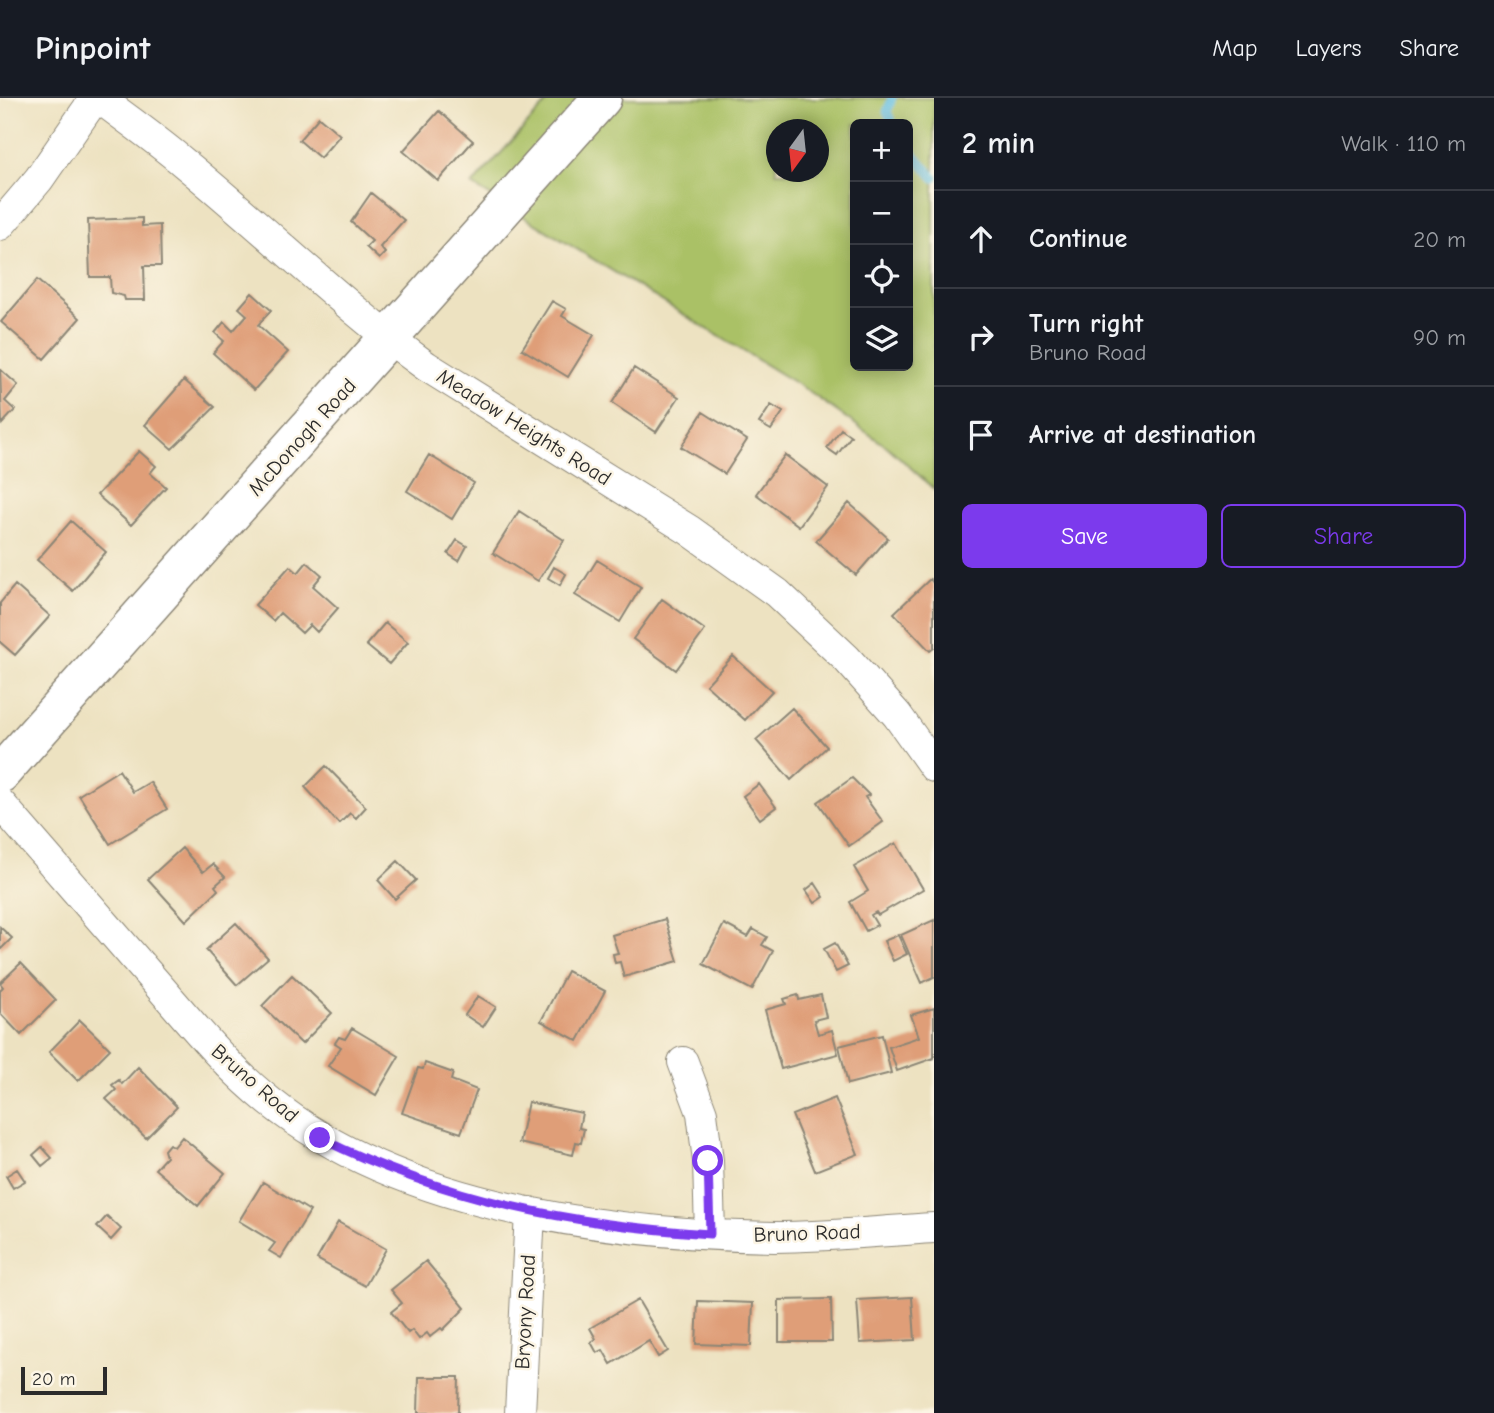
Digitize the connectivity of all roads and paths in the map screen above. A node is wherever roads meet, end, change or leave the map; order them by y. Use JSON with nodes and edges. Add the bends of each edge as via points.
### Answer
{"nodes":[{"id":1,"x":97,"y":98,"type":"edge"},
{"id":2,"x":602,"y":98,"type":"edge"},
{"id":3,"x":0,"y":225,"type":"edge"},
{"id":4,"x":389,"y":339,"type":"junction"},
{"id":5,"x":934,"y":767,"type":"edge"},
{"id":6,"x":0,"y":774,"type":"edge"},
{"id":7,"x":0,"y":803,"type":"edge"},
{"id":8,"x":683,"y":1062,"type":"dead end"},
{"id":9,"x":530,"y":1212,"type":"junction"},
{"id":10,"x":934,"y":1228,"type":"edge"},
{"id":11,"x":710,"y":1234,"type":"junction"},
{"id":12,"x":520,"y":1413,"type":"edge"}],
"edges":[{"from":1,"to":3,"type":"street"},
{"from":1,"to":4,"type":"street","name":"Meadow Heights Road","via":[[184,162]]},
{"from":2,"to":4,"type":"street","name":"McDonogh Road"},
{"from":4,"to":5,"type":"street","name":"Meadow Heights Road","via":[[689,530],[777,593],[847,659],[897,715]]},
{"from":4,"to":6,"type":"street","name":"McDonogh Road"},
{"from":7,"to":9,"type":"street","name":"Bruno Road","via":[[217,1053],[268,1100],[320,1138],[376,1166],[437,1188]]},
{"from":8,"to":11,"type":"street","via":[[702,1113]]},
{"from":9,"to":11,"type":"street","name":"Bruno Road","via":[[646,1230]]},
{"from":9,"to":12,"type":"street","name":"Bryony Road"},
{"from":10,"to":11,"type":"street","name":"Bruno Road","via":[[777,1237]]}]}
